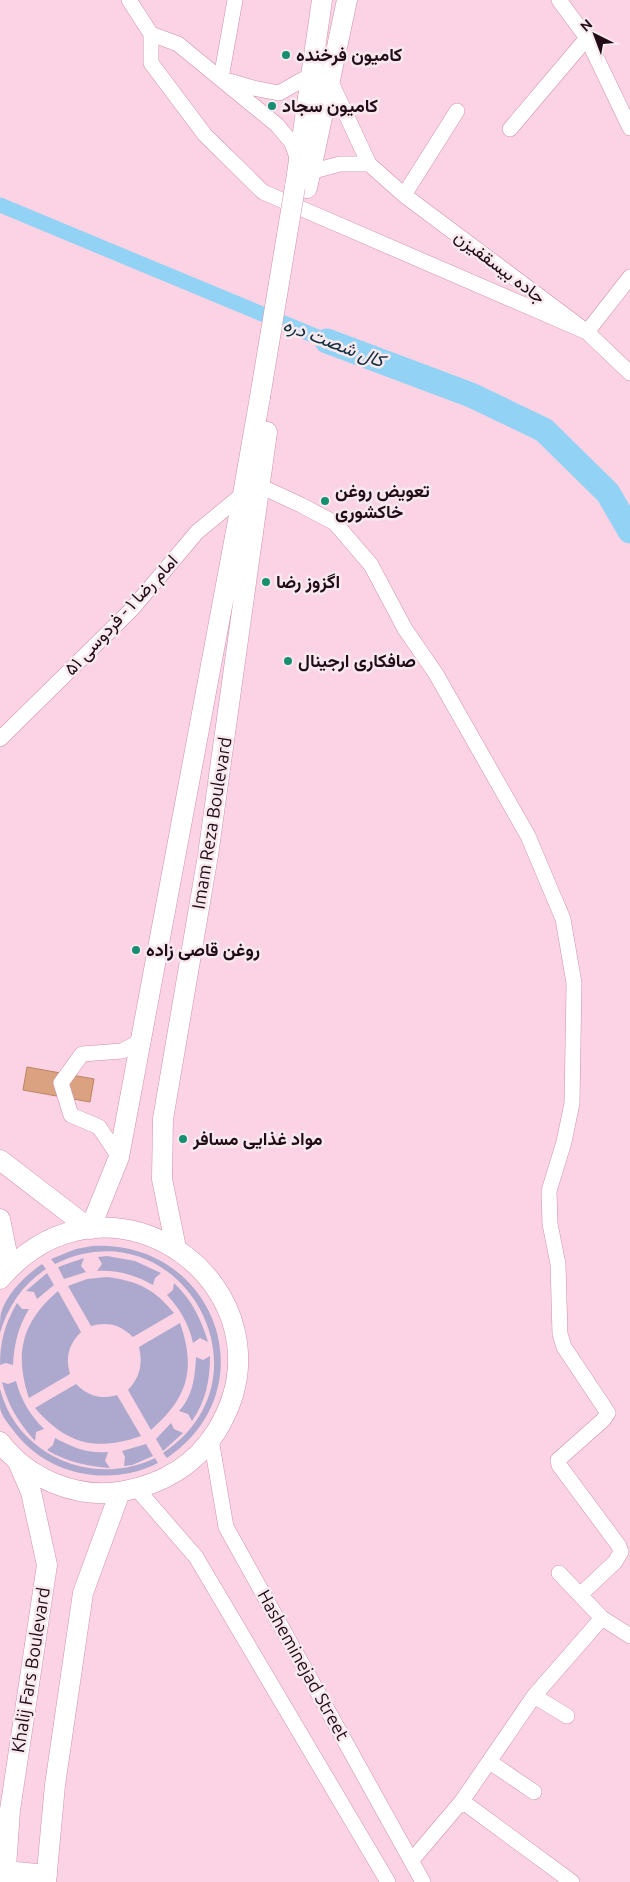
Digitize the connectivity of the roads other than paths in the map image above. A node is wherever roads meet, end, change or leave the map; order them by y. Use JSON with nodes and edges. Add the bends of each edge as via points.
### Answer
{"nodes":[{"id":1,"x":129,"y":0,"type":"edge"},
{"id":2,"x":235,"y":0,"type":"edge"},
{"id":3,"x":322,"y":0,"type":"edge"},
{"id":4,"x":347,"y":0,"type":"edge"},
{"id":5,"x":559,"y":0,"type":"edge"},
{"id":6,"x":151,"y":34,"type":"junction"},
{"id":7,"x":587,"y":38,"type":"junction"},
{"id":8,"x":221,"y":78,"type":"junction"},
{"id":9,"x":320,"y":78,"type":"junction"},
{"id":10,"x":458,"y":111,"type":"dead end"},
{"id":11,"x":630,"y":128,"type":"edge"},
{"id":12,"x":510,"y":129,"type":"dead end"},
{"id":13,"x":369,"y":164,"type":"junction"},
{"id":14,"x":302,"y":177,"type":"junction"},
{"id":15,"x":404,"y":195,"type":"junction"},
{"id":16,"x":630,"y":277,"type":"edge"},
{"id":17,"x":587,"y":332,"type":"junction"},
{"id":18,"x":614,"y":356,"type":"junction"},
{"id":19,"x":630,"y":364,"type":"edge"},
{"id":20,"x":630,"y":373,"type":"edge"},
{"id":21,"x":252,"y":490,"type":"junction"},
{"id":22,"x":0,"y":739,"type":"edge"},
{"id":23,"x":177,"y":850,"type":"junction"},
{"id":24,"x":208,"y":855,"type":"junction"},
{"id":25,"x":141,"y":1041,"type":"junction"},
{"id":26,"x":119,"y":1156,"type":"junction"},
{"id":27,"x":0,"y":1160,"type":"edge"},
{"id":28,"x":0,"y":1219,"type":"edge"},
{"id":29,"x":90,"y":1229,"type":"junction"},
{"id":30,"x":176,"y":1248,"type":"junction"},
{"id":31,"x":5,"y":1274,"type":"edge"},
{"id":32,"x":211,"y":1439,"type":"junction"},
{"id":33,"x":0,"y":1442,"type":"edge"},
{"id":34,"x":18,"y":1462,"type":"junction"},
{"id":35,"x":128,"y":1491,"type":"junction"},
{"id":36,"x":559,"y":1573,"type":"dead end"},
{"id":37,"x":580,"y":1595,"type":"junction"},
{"id":38,"x":602,"y":1618,"type":"junction"},
{"id":39,"x":630,"y":1636,"type":"edge"},
{"id":40,"x":534,"y":1696,"type":"junction"},
{"id":41,"x":567,"y":1716,"type":"dead end"},
{"id":42,"x":490,"y":1762,"type":"junction"},
{"id":43,"x":534,"y":1792,"type":"dead end"},
{"id":44,"x":462,"y":1801,"type":"junction"},
{"id":45,"x":412,"y":1860,"type":"junction"},
{"id":46,"x":5,"y":1876,"type":"edge"},
{"id":47,"x":46,"y":1879,"type":"edge"},
{"id":48,"x":388,"y":1882,"type":"edge"},
{"id":49,"x":424,"y":1882,"type":"edge"},
{"id":50,"x":572,"y":1882,"type":"edge"}],
"edges":[{"from":1,"to":6,"type":"street"},
{"from":2,"to":8,"type":"street"},
{"from":3,"to":9,"type":"main road"},
{"from":4,"to":9,"type":"main road"},
{"from":5,"to":7,"type":"street"},
{"from":6,"to":8,"type":"street","via":[[178,44]]},
{"from":6,"to":17,"type":"street","via":[[151,63],[205,135],[263,192]]},
{"from":7,"to":11,"type":"street"},
{"from":7,"to":12,"type":"street"},
{"from":8,"to":9,"type":"street","via":[[279,93]]},
{"from":8,"to":14,"type":"street","via":[[277,125],[292,143]]},
{"from":9,"to":13,"type":"street"},
{"from":9,"to":14,"type":"main road","name":"Imam Reza Boulevard"},
{"from":10,"to":15,"type":"street"},
{"from":13,"to":14,"type":"street","via":[[340,164]]},
{"from":13,"to":15,"type":"street","name":"جاده بیسقفیزن"},
{"from":14,"to":21,"type":"main road","name":"Imam Reza Boulevard","bridge":true},
{"from":15,"to":17,"type":"street","name":"جاده بیسقفیزن"},
{"from":16,"to":17,"type":"street"},
{"from":17,"to":18,"type":"street","name":"جاده بیسقفیزن"},
{"from":18,"to":19,"type":"street"},
{"from":18,"to":20,"type":"street","name":"جاده بیسقفیزن"},
{"from":21,"to":22,"type":"street","name":"امام رضا ۱ - فردوسی ۵۱","via":[[197,532],[132,608]]},
{"from":21,"to":23,"type":"main road","name":"Imam Reza Boulevard"},
{"from":21,"to":24,"type":"main road","name":"Imam Reza Boulevard"},
{"from":21,"to":37,"type":"street","via":[[301,504],[334,523],[370,565],[528,836],[563,919],[574,983],[572,1103],[549,1191],[550,1224],[558,1264],[560,1334],[564,1347],[608,1413],[558,1460],[621,1552],[615,1562]]},
{"from":23,"to":24,"type":"main road"},
{"from":23,"to":25,"type":"main road","name":"Imam Reza Boulevard"},
{"from":24,"to":30,"type":"main road","name":"Imam Reza Boulevard","via":[[163,1119],[162,1179]]},
{"from":25,"to":26,"type":"main road","name":"Imam Reza Boulevard"},
{"from":25,"to":26,"type":"street","via":[[122,1051],[82,1054],[61,1083],[71,1115],[99,1127]]},
{"from":26,"to":29,"type":"main road","name":"Imam Reza Boulevard"},
{"from":27,"to":29,"type":"main road"},
{"from":28,"to":31,"type":"main road"},
{"from":29,"to":30,"type":"main road","via":[[135,1231]]},
{"from":29,"to":31,"type":"main road","via":[[54,1238],[23,1256]]},
{"from":30,"to":32,"type":"main road","via":[[191,1259],[215,1286],[235,1336],[234,1390],[229,1407]]},
{"from":32,"to":35,"type":"main road","via":[[200,1453],[178,1470],[154,1483]]},
{"from":32,"to":45,"type":"street","name":"Hasheminejad Street","via":[[226,1527]]},
{"from":33,"to":34,"type":"main road"},
{"from":34,"to":35,"type":"main road","via":[[33,1473],[66,1488],[92,1492]]},
{"from":34,"to":46,"type":"main road","name":"Khalij Fars Boulevard","via":[[31,1492],[47,1565],[10,1810]]},
{"from":35,"to":47,"type":"main road","via":[[83,1593],[55,1785]]},
{"from":35,"to":48,"type":"street","name":"Hasheminejad Street","via":[[196,1557]]},
{"from":36,"to":37,"type":"street"},
{"from":37,"to":38,"type":"street"},
{"from":38,"to":39,"type":"street"},
{"from":38,"to":40,"type":"street"},
{"from":40,"to":41,"type":"street"},
{"from":40,"to":42,"type":"street"},
{"from":42,"to":43,"type":"street"},
{"from":42,"to":44,"type":"street"},
{"from":44,"to":45,"type":"street"},
{"from":44,"to":50,"type":"street"},
{"from":45,"to":49,"type":"street","name":"Hasheminejad Street"},
{"from":46,"to":47,"type":"main road"}]}
